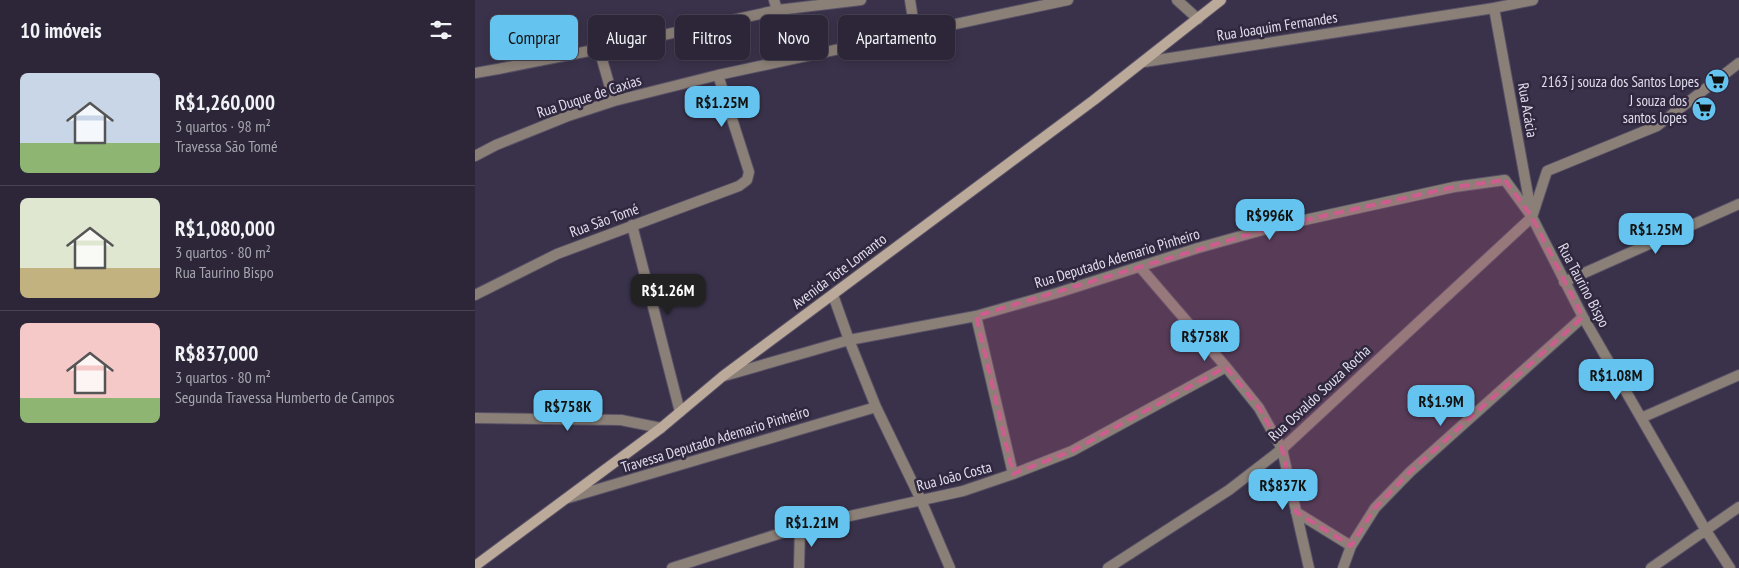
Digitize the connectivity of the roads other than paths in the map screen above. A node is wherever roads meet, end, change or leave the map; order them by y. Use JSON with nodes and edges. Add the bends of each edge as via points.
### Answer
{"nodes":[{"id":1,"x":861,"y":0,"type":"edge"},
{"id":2,"x":910,"y":0,"type":"edge"},
{"id":3,"x":1068,"y":0,"type":"edge"},
{"id":4,"x":1177,"y":0,"type":"edge"},
{"id":5,"x":1221,"y":0,"type":"edge"},
{"id":6,"x":1533,"y":0,"type":"edge"},
{"id":7,"x":776,"y":5,"type":"edge"},
{"id":8,"x":1494,"y":8,"type":"junction"},
{"id":9,"x":912,"y":15,"type":"edge"},
{"id":10,"x":1198,"y":18,"type":"junction"},
{"id":11,"x":955,"y":24,"type":"edge"},
{"id":12,"x":665,"y":32,"type":"edge"},
{"id":13,"x":588,"y":50,"type":"edge"},
{"id":14,"x":602,"y":60,"type":"edge"},
{"id":15,"x":787,"y":60,"type":"edge"},
{"id":16,"x":1144,"y":62,"type":"junction"},
{"id":17,"x":1739,"y":63,"type":"edge"},
{"id":18,"x":475,"y":72,"type":"edge"},
{"id":19,"x":719,"y":75,"type":"junction"},
{"id":20,"x":614,"y":101,"type":"junction"},
{"id":21,"x":475,"y":156,"type":"edge"},
{"id":22,"x":1739,"y":204,"type":"edge"},
{"id":23,"x":1532,"y":217,"type":"junction"},
{"id":24,"x":632,"y":225,"type":"junction"},
{"id":25,"x":1140,"y":267,"type":"junction"},
{"id":26,"x":1564,"y":282,"type":"junction"},
{"id":27,"x":475,"y":295,"type":"edge"},
{"id":28,"x":833,"y":295,"type":"junction"},
{"id":29,"x":976,"y":316,"type":"junction"},
{"id":30,"x":1583,"y":317,"type":"junction"},
{"id":31,"x":849,"y":340,"type":"junction"},
{"id":32,"x":1226,"y":367,"type":"junction"},
{"id":33,"x":723,"y":376,"type":"junction"},
{"id":34,"x":1739,"y":376,"type":"edge"},
{"id":35,"x":876,"y":407,"type":"junction"},
{"id":36,"x":680,"y":412,"type":"junction"},
{"id":37,"x":475,"y":418,"type":"edge"},
{"id":38,"x":1641,"y":418,"type":"junction"},
{"id":39,"x":661,"y":428,"type":"junction"},
{"id":40,"x":1282,"y":449,"type":"junction"},
{"id":41,"x":1013,"y":474,"type":"junction"},
{"id":42,"x":563,"y":499,"type":"junction"},
{"id":43,"x":921,"y":500,"type":"junction"},
{"id":44,"x":1739,"y":507,"type":"edge"},
{"id":45,"x":1296,"y":512,"type":"junction"},
{"id":46,"x":799,"y":527,"type":"junction"},
{"id":47,"x":1705,"y":529,"type":"junction"},
{"id":48,"x":1351,"y":546,"type":"junction"},
{"id":49,"x":475,"y":566,"type":"edge"},
{"id":50,"x":672,"y":568,"type":"edge"},
{"id":51,"x":799,"y":568,"type":"edge"},
{"id":52,"x":950,"y":568,"type":"edge"},
{"id":53,"x":1108,"y":568,"type":"edge"},
{"id":54,"x":1309,"y":568,"type":"edge"},
{"id":55,"x":1343,"y":568,"type":"edge"},
{"id":56,"x":1651,"y":568,"type":"edge"},
{"id":57,"x":1730,"y":568,"type":"edge"}],
"edges":[{"from":1,"to":7,"type":"street"},
{"from":2,"to":9,"type":"street"},
{"from":3,"to":11,"type":"street","name":"Rua Duque de Caxias"},
{"from":4,"to":10,"type":"street"},
{"from":5,"to":10,"type":"main road","name":"Avenida Tote Lomanto"},
{"from":6,"to":8,"type":"street","name":"Rua Joaquim Fernandes"},
{"from":7,"to":12,"type":"street"},
{"from":8,"to":16,"type":"street","name":"Rua Joaquim Fernandes"},
{"from":8,"to":23,"type":"street","name":"Rua Acácia"},
{"from":10,"to":16,"type":"main road","name":"Avenida Tote Lomanto"},
{"from":13,"to":18,"type":"street"},
{"from":14,"to":20,"type":"street"},
{"from":15,"to":19,"type":"street","name":"Rua Duque de Caxias"},
{"from":16,"to":28,"type":"main road","name":"Avenida Tote Lomanto"},
{"from":17,"to":23,"type":"street","via":[[1657,126],[1547,171]]},
{"from":19,"to":20,"type":"street","name":"Rua Duque de Caxias"},
{"from":19,"to":24,"type":"street","name":"Rua São Tomé","via":[[749,172],[747,180],[739,186]]},
{"from":20,"to":21,"type":"street","name":"Rua Duque de Caxias","via":[[568,116]]},
{"from":22,"to":26,"type":"street"},
{"from":23,"to":25,"type":"street","name":"Rua Deputado Ademario Pinheiro","via":[[1505,180],[1454,187],[1273,227]]},
{"from":23,"to":26,"type":"street","name":"Rua Taurino Bispo"},
{"from":23,"to":40,"type":"street","name":"Rua Osvaldo Souza Rocha"},
{"from":24,"to":27,"type":"street","name":"Rua São Tomé","via":[[557,254]]},
{"from":24,"to":36,"type":"street"},
{"from":25,"to":29,"type":"street","name":"Rua Deputado Ademario Pinheiro"},
{"from":25,"to":32,"type":"street"},
{"from":26,"to":30,"type":"street","name":"Rua Taurino Bispo"},
{"from":28,"to":31,"type":"street"},
{"from":28,"to":33,"type":"main road","name":"Avenida Tote Lomanto"},
{"from":29,"to":31,"type":"street","name":"Rua Deputado Ademario Pinheiro"},
{"from":29,"to":41,"type":"street"},
{"from":30,"to":38,"type":"street","name":"Rua Taurino Bispo"},
{"from":30,"to":48,"type":"street","via":[[1410,472],[1375,508]]},
{"from":31,"to":33,"type":"street","name":"Rua Deputado Ademario Pinheiro"},
{"from":31,"to":35,"type":"street"},
{"from":32,"to":40,"type":"street","via":[[1259,408]]},
{"from":32,"to":41,"type":"street","name":"Rua João Costa","via":[[1072,452]]},
{"from":33,"to":36,"type":"main road","name":"Avenida Tote Lomanto"},
{"from":34,"to":38,"type":"street"},
{"from":35,"to":42,"type":"street","name":"Travessa Deputado Ademario Pinheiro"},
{"from":35,"to":43,"type":"street"},
{"from":36,"to":39,"type":"main road","name":"Avenida Tote Lomanto"},
{"from":37,"to":39,"type":"street","via":[[621,420]]},
{"from":38,"to":47,"type":"street","name":"Rua Taurino Bispo"},
{"from":39,"to":42,"type":"main road","name":"Avenida Tote Lomanto"},
{"from":40,"to":45,"type":"street"},
{"from":40,"to":53,"type":"street","name":"Rua Osvaldo Souza Rocha","via":[[1229,490]]},
{"from":41,"to":43,"type":"street","name":"Rua João Costa","via":[[963,491]]},
{"from":42,"to":49,"type":"main road","name":"Avenida Tote Lomanto"},
{"from":43,"to":46,"type":"street","name":"Rua João Costa"},
{"from":43,"to":52,"type":"street"},
{"from":44,"to":47,"type":"street"},
{"from":45,"to":48,"type":"street"},
{"from":45,"to":54,"type":"street"},
{"from":46,"to":50,"type":"street","name":"Rua João Costa"},
{"from":46,"to":51,"type":"street"},
{"from":47,"to":56,"type":"street"},
{"from":47,"to":57,"type":"street","name":"Rua Taurino Bispo"},
{"from":48,"to":55,"type":"street"}]}
